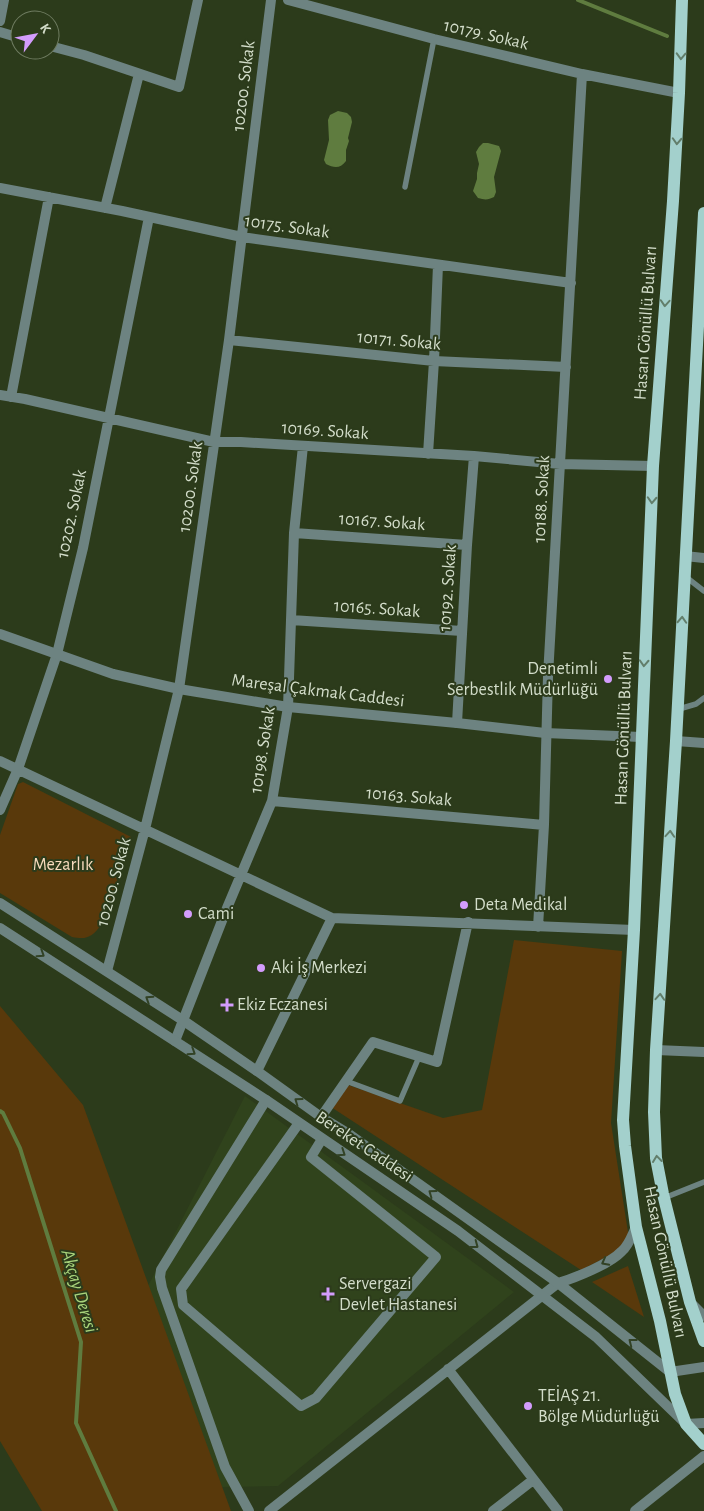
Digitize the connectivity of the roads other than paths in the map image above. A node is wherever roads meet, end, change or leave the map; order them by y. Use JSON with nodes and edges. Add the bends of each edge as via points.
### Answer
{"nodes":[{"id":1,"x":198,"y":0,"type":"edge"},
{"id":2,"x":271,"y":0,"type":"edge"},
{"id":3,"x":288,"y":0,"type":"edge"},
{"id":4,"x":681,"y":2,"type":"edge"},
{"id":5,"x":3,"y":3,"type":"edge"},
{"id":6,"x":0,"y":21,"type":"edge"},
{"id":7,"x":434,"y":39,"type":"junction"},
{"id":8,"x":60,"y":49,"type":"edge"},
{"id":9,"x":140,"y":74,"type":"junction"},
{"id":10,"x":582,"y":74,"type":"junction"},
{"id":11,"x":679,"y":92,"type":"junction"},
{"id":12,"x":404,"y":187,"type":"dead end"},
{"id":13,"x":0,"y":188,"type":"edge"},
{"id":14,"x":49,"y":197,"type":"junction"},
{"id":15,"x":105,"y":208,"type":"junction"},
{"id":16,"x":704,"y":213,"type":"edge"},
{"id":17,"x":149,"y":217,"type":"junction"},
{"id":18,"x":242,"y":237,"type":"junction"},
{"id":19,"x":438,"y":264,"type":"junction"},
{"id":20,"x":571,"y":283,"type":"junction"},
{"id":21,"x":229,"y":340,"type":"junction"},
{"id":22,"x":434,"y":362,"type":"junction"},
{"id":23,"x":566,"y":368,"type":"junction"},
{"id":24,"x":0,"y":395,"type":"edge"},
{"id":25,"x":11,"y":397,"type":"junction"},
{"id":26,"x":108,"y":418,"type":"junction"},
{"id":27,"x":214,"y":442,"type":"junction"},
{"id":28,"x":303,"y":446,"type":"junction"},
{"id":29,"x":428,"y":454,"type":"junction"},
{"id":30,"x":474,"y":456,"type":"junction"},
{"id":31,"x":560,"y":464,"type":"junction"},
{"id":32,"x":653,"y":466,"type":"junction"},
{"id":33,"x":294,"y":533,"type":"junction"},
{"id":34,"x":467,"y":545,"type":"junction"},
{"id":35,"x":685,"y":556,"type":"junction"},
{"id":36,"x":704,"y":558,"type":"edge"},
{"id":37,"x":684,"y":575,"type":"junction"},
{"id":38,"x":704,"y":591,"type":"edge"},
{"id":39,"x":291,"y":620,"type":"junction"},
{"id":40,"x":462,"y":632,"type":"junction"},
{"id":41,"x":0,"y":634,"type":"edge"},
{"id":42,"x":57,"y":654,"type":"junction"},
{"id":43,"x":179,"y":689,"type":"junction"},
{"id":44,"x":704,"y":698,"type":"edge"},
{"id":45,"x":288,"y":707,"type":"junction"},
{"id":46,"x":677,"y":710,"type":"junction"},
{"id":47,"x":457,"y":723,"type":"junction"},
{"id":48,"x":545,"y":733,"type":"junction"},
{"id":49,"x":641,"y":737,"type":"junction"},
{"id":50,"x":676,"y":741,"type":"junction"},
{"id":51,"x":704,"y":743,"type":"edge"},
{"id":52,"x":0,"y":761,"type":"edge"},
{"id":53,"x":18,"y":769,"type":"junction"},
{"id":54,"x":272,"y":801,"type":"junction"},
{"id":55,"x":0,"y":810,"type":"edge"},
{"id":56,"x":544,"y":825,"type":"junction"},
{"id":57,"x":145,"y":829,"type":"junction"},
{"id":58,"x":241,"y":875,"type":"junction"},
{"id":59,"x":0,"y":903,"type":"edge"},
{"id":60,"x":332,"y":918,"type":"junction"},
{"id":61,"x":468,"y":922,"type":"junction"},
{"id":62,"x":538,"y":926,"type":"junction"},
{"id":63,"x":0,"y":928,"type":"edge"},
{"id":64,"x":634,"y":930,"type":"junction"},
{"id":65,"x":107,"y":972,"type":"junction"},
{"id":66,"x":184,"y":1021,"type":"junction"},
{"id":67,"x":175,"y":1041,"type":"junction"},
{"id":68,"x":656,"y":1050,"type":"junction"},
{"id":69,"x":704,"y":1052,"type":"edge"},
{"id":70,"x":419,"y":1057,"type":"junction"},
{"id":71,"x":257,"y":1071,"type":"junction"},
{"id":72,"x":346,"y":1081,"type":"junction"},
{"id":73,"x":266,"y":1100,"type":"junction"},
{"id":74,"x":320,"y":1117,"type":"junction"},
{"id":75,"x":299,"y":1123,"type":"junction"},
{"id":76,"x":322,"y":1139,"type":"junction"},
{"id":77,"x":704,"y":1182,"type":"edge"},
{"id":78,"x":664,"y":1198,"type":"junction"},
{"id":79,"x":636,"y":1227,"type":"junction"},
{"id":80,"x":558,"y":1283,"type":"junction"},
{"id":81,"x":543,"y":1295,"type":"junction"},
{"id":82,"x":690,"y":1302,"type":"junction"},
{"id":83,"x":704,"y":1316,"type":"edge"},
{"id":84,"x":704,"y":1341,"type":"edge"},
{"id":85,"x":704,"y":1367,"type":"edge"},
{"id":86,"x":448,"y":1369,"type":"junction"},
{"id":87,"x":670,"y":1372,"type":"junction"},
{"id":88,"x":704,"y":1423,"type":"edge"},
{"id":89,"x":686,"y":1424,"type":"junction"},
{"id":90,"x":704,"y":1444,"type":"edge"},
{"id":91,"x":704,"y":1456,"type":"edge"},
{"id":92,"x":533,"y":1480,"type":"junction"},
{"id":93,"x":250,"y":1511,"type":"edge"},
{"id":94,"x":269,"y":1511,"type":"edge"},
{"id":95,"x":493,"y":1511,"type":"edge"},
{"id":96,"x":558,"y":1511,"type":"edge"},
{"id":97,"x":635,"y":1511,"type":"edge"}],
"edges":[{"from":1,"to":9,"type":"street","via":[[179,87]]},
{"from":2,"to":18,"type":"street","name":"10200. Sokak"},
{"from":3,"to":7,"type":"street","name":"10179. Sokak"},
{"from":4,"to":11,"type":"main road","name":"Hasan Gönüllü Bulvarı","one_way":true},
{"from":5,"to":6,"type":"street"},
{"from":7,"to":10,"type":"street","name":"10179. Sokak"},
{"from":7,"to":12,"type":"lane"},
{"from":8,"to":9,"type":"street"},
{"from":9,"to":15,"type":"street"},
{"from":10,"to":11,"type":"street","name":"10179. Sokak"},
{"from":10,"to":20,"type":"street","name":"10188. Sokak"},
{"from":11,"to":32,"type":"main road","name":"Hasan Gönüllü Bulvarı","one_way":true},
{"from":13,"to":14,"type":"street","name":"10175. Sokak"},
{"from":14,"to":15,"type":"street","name":"10175. Sokak"},
{"from":14,"to":25,"type":"street"},
{"from":15,"to":17,"type":"street","name":"10175. Sokak"},
{"from":16,"to":35,"type":"main road","name":"Hasan Gönüllü Bulvarı"},
{"from":17,"to":18,"type":"street","name":"10175. Sokak"},
{"from":17,"to":26,"type":"street","name":"10202. Sokak"},
{"from":18,"to":19,"type":"street","name":"10175. Sokak"},
{"from":18,"to":21,"type":"street","name":"10200. Sokak"},
{"from":19,"to":20,"type":"street","name":"10175. Sokak"},
{"from":19,"to":22,"type":"street"},
{"from":20,"to":23,"type":"street","name":"10188. Sokak"},
{"from":21,"to":22,"type":"street","name":"10171. Sokak"},
{"from":21,"to":27,"type":"street","name":"10200. Sokak"},
{"from":22,"to":23,"type":"street","name":"10171. Sokak"},
{"from":22,"to":29,"type":"street"},
{"from":23,"to":31,"type":"street","name":"10188. Sokak"},
{"from":24,"to":25,"type":"street","name":"10169. Sokak"},
{"from":25,"to":26,"type":"street","name":"10169. Sokak"},
{"from":26,"to":27,"type":"street","name":"10169. Sokak"},
{"from":26,"to":42,"type":"street","name":"10202. Sokak","via":[[83,548]]},
{"from":27,"to":28,"type":"street","name":"10169. Sokak"},
{"from":27,"to":43,"type":"street","name":"10200. Sokak"},
{"from":28,"to":29,"type":"street","name":"10169. Sokak"},
{"from":28,"to":33,"type":"street","name":"10198. Sokak"},
{"from":29,"to":30,"type":"street","name":"10169. Sokak"},
{"from":30,"to":31,"type":"street","name":"10169. Sokak"},
{"from":30,"to":34,"type":"street","name":"10192. Sokak"},
{"from":31,"to":32,"type":"street","name":"10169. Sokak"},
{"from":31,"to":48,"type":"street","name":"10188. Sokak"},
{"from":32,"to":49,"type":"main road","name":"Hasan Gönüllü Bulvarı","one_way":true},
{"from":33,"to":34,"type":"street","name":"10167. Sokak"},
{"from":33,"to":39,"type":"street","name":"10198. Sokak"},
{"from":34,"to":40,"type":"street","name":"10192. Sokak"},
{"from":35,"to":36,"type":"street"},
{"from":35,"to":37,"type":"main road","name":"Hasan Gönüllü Bulvarı"},
{"from":37,"to":38,"type":"lane"},
{"from":46,"to":37,"type":"main road","name":"Hasan Gönüllü Bulvarı","one_way":true},
{"from":39,"to":40,"type":"street","name":"10165. Sokak"},
{"from":39,"to":45,"type":"street","name":"10198. Sokak"},
{"from":40,"to":47,"type":"street","name":"10192. Sokak"},
{"from":41,"to":42,"type":"street","name":"Mareşal Çakmak Caddesi"},
{"from":42,"to":43,"type":"street","name":"Mareşal Çakmak Caddesi","via":[[113,674]]},
{"from":42,"to":53,"type":"street","name":"10202. Sokak"},
{"from":43,"to":45,"type":"street","name":"Mareşal Çakmak Caddesi"},
{"from":43,"to":57,"type":"street","name":"10200. Sokak"},
{"from":44,"to":46,"type":"lane"},
{"from":45,"to":47,"type":"street","name":"Mareşal Çakmak Caddesi"},
{"from":45,"to":54,"type":"street","name":"10198. Sokak"},
{"from":46,"to":50,"type":"main road","name":"Hasan Gönüllü Bulvarı"},
{"from":47,"to":48,"type":"street","name":"Mareşal Çakmak Caddesi"},
{"from":48,"to":49,"type":"street","name":"Mareşal Çakmak Caddesi"},
{"from":48,"to":56,"type":"street","name":"10188. Sokak"},
{"from":49,"to":64,"type":"main road","name":"Hasan Gönüllü Bulvarı"},
{"from":50,"to":51,"type":"street"},
{"from":68,"to":50,"type":"main road","name":"Hasan Gönüllü Bulvarı","one_way":true},
{"from":52,"to":53,"type":"street"},
{"from":53,"to":55,"type":"street","name":"10202. Sokak"},
{"from":53,"to":57,"type":"street"},
{"from":54,"to":56,"type":"street","name":"10163. Sokak"},
{"from":54,"to":58,"type":"street","name":"10198. Sokak"},
{"from":56,"to":62,"type":"street","name":"10188. Sokak"},
{"from":57,"to":58,"type":"street"},
{"from":57,"to":65,"type":"street","name":"10200. Sokak"},
{"from":58,"to":60,"type":"street"},
{"from":58,"to":66,"type":"street","name":"10198. Sokak"},
{"from":59,"to":65,"type":"street","name":"Bereket Caddesi"},
{"from":60,"to":61,"type":"street"},
{"from":60,"to":71,"type":"street"},
{"from":61,"to":62,"type":"street"},
{"from":61,"to":70,"type":"street","via":[[437,1062]]},
{"from":62,"to":64,"type":"street"},
{"from":63,"to":67,"type":"street","name":"Bereket Caddesi","one_way":true},
{"from":64,"to":79,"type":"main road","name":"Hasan Gönüllü Bulvarı","via":[[623,1120]]},
{"from":66,"to":65,"type":"street","name":"Bereket Caddesi","one_way":true},
{"from":66,"to":67,"type":"street","name":"10198. Sokak"},
{"from":66,"to":71,"type":"street","name":"Bereket Caddesi"},
{"from":67,"to":73,"type":"street","name":"Bereket Caddesi","one_way":true},
{"from":68,"to":69,"type":"street"},
{"from":78,"to":68,"type":"main road","name":"Hasan Gönüllü Bulvarı","one_way":true,"via":[[656,1158]]},
{"from":70,"to":72,"type":"street","via":[[373,1042]]},
{"from":70,"to":72,"type":"lane","via":[[400,1101]]},
{"from":74,"to":71,"type":"street","name":"Bereket Caddesi","one_way":true},
{"from":72,"to":74,"type":"street"},
{"from":73,"to":75,"type":"street","name":"Bereket Caddesi"},
{"from":73,"to":93,"type":"street","via":[[160,1277],[225,1467]]},
{"from":80,"to":74,"type":"street","name":"Bereket Caddesi","one_way":true,"via":[[349,1134]]},
{"from":75,"to":76,"type":"street","name":"Bereket Caddesi"},
{"from":75,"to":76,"type":"street","via":[[181,1290],[183,1305],[301,1406],[316,1398],[436,1257],[311,1157]]},
{"from":76,"to":81,"type":"street","name":"Bereket Caddesi","one_way":true,"via":[[458,1231]]},
{"from":77,"to":78,"type":"lane"},
{"from":78,"to":82,"type":"main road","name":"Hasan Gönüllü Bulvarı"},
{"from":79,"to":80,"type":"street","one_way":true,"via":[[622,1252],[577,1277]]},
{"from":79,"to":87,"type":"main road","name":"Hasan Gönüllü Bulvarı"},
{"from":80,"to":81,"type":"street"},
{"from":87,"to":80,"type":"street","name":"Bereket Caddesi","one_way":true},
{"from":81,"to":86,"type":"street"},
{"from":81,"to":89,"type":"street","name":"Bereket Caddesi","via":[[596,1336]]},
{"from":82,"to":83,"type":"street"},
{"from":82,"to":84,"type":"main road","name":"Hasan Gönüllü Bulvarı"},
{"from":85,"to":87,"type":"street"},
{"from":86,"to":92,"type":"street"},
{"from":86,"to":94,"type":"street"},
{"from":87,"to":89,"type":"main road","name":"Hasan Gönüllü Bulvarı"},
{"from":88,"to":89,"type":"street"},
{"from":89,"to":90,"type":"main road","name":"Hasan Gönüllü Bulvarı"},
{"from":91,"to":97,"type":"street"},
{"from":92,"to":95,"type":"street"},
{"from":92,"to":96,"type":"street"}]}
